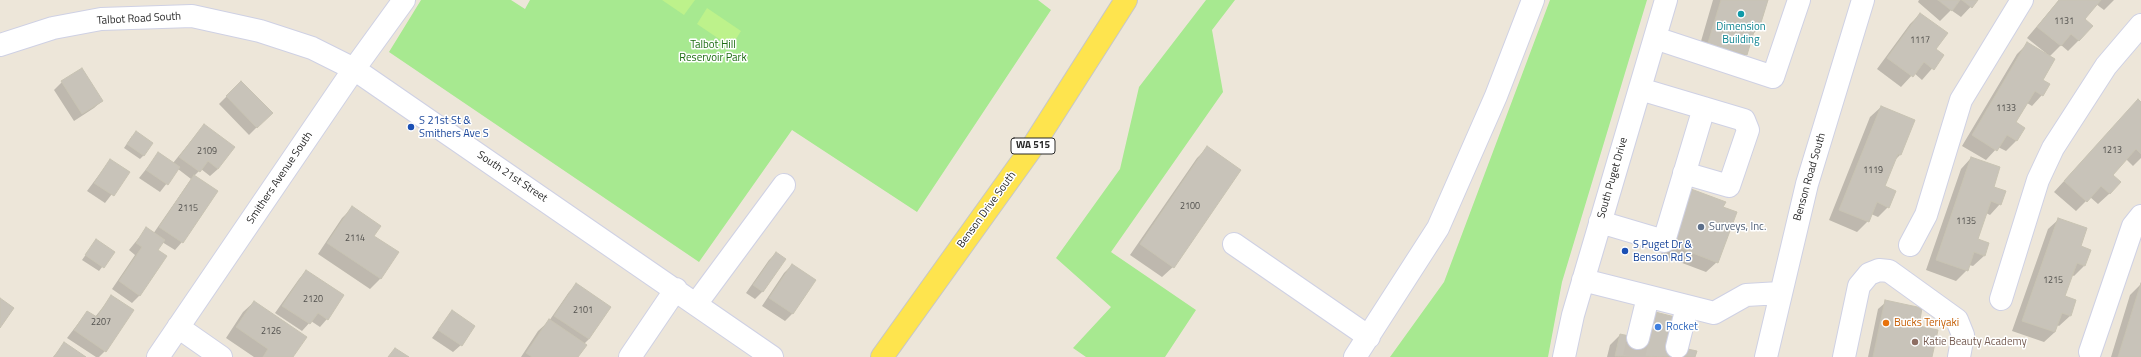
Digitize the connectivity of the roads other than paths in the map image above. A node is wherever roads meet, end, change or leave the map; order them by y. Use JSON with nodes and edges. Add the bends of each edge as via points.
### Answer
{"nodes":[{"id":1,"x":404,"y":0,"type":"edge"},
{"id":2,"x":1126,"y":0,"type":"edge"},
{"id":3,"x":1533,"y":0,"type":"edge"},
{"id":4,"x":1666,"y":0,"type":"edge"},
{"id":5,"x":1799,"y":0,"type":"edge"},
{"id":6,"x":1863,"y":0,"type":"edge"},
{"id":7,"x":2022,"y":0,"type":"edge"},
{"id":8,"x":194,"y":8,"type":"edge"},
{"id":9,"x":2141,"y":25,"type":"edge"},
{"id":10,"x":1655,"y":38,"type":"junction"},
{"id":11,"x":0,"y":45,"type":"edge"},
{"id":12,"x":354,"y":69,"type":"junction"},
{"id":13,"x":1640,"y":89,"type":"junction"},
{"id":14,"x":1704,"y":108,"type":"junction"},
{"id":15,"x":1684,"y":173,"type":"junction"},
{"id":16,"x":784,"y":185,"type":"dead end"},
{"id":17,"x":2141,"y":216,"type":"edge"},
{"id":18,"x":1600,"y":222,"type":"junction"},
{"id":19,"x":1234,"y":244,"type":"dead end"},
{"id":20,"x":1910,"y":245,"type":"dead end"},
{"id":21,"x":1583,"y":280,"type":"junction"},
{"id":22,"x":676,"y":289,"type":"junction"},
{"id":23,"x":1780,"y":293,"type":"junction"},
{"id":24,"x":1648,"y":297,"type":"junction"},
{"id":25,"x":2001,"y":299,"type":"dead end"},
{"id":26,"x":696,"y":304,"type":"junction"},
{"id":27,"x":1687,"y":307,"type":"junction"},
{"id":28,"x":178,"y":327,"type":"junction"},
{"id":29,"x":1369,"y":337,"type":"junction"},
{"id":30,"x":1638,"y":338,"type":"tunnel mouth"},
{"id":31,"x":1677,"y":346,"type":"dead end"},
{"id":32,"x":2090,"y":352,"type":"dead end"},
{"id":33,"x":1770,"y":356,"type":"edge"},
{"id":34,"x":158,"y":357,"type":"edge"},
{"id":35,"x":221,"y":357,"type":"edge"},
{"id":36,"x":630,"y":357,"type":"edge"},
{"id":37,"x":772,"y":357,"type":"edge"},
{"id":38,"x":882,"y":357,"type":"edge"},
{"id":39,"x":1355,"y":357,"type":"edge"},
{"id":40,"x":1564,"y":357,"type":"edge"},
{"id":41,"x":1844,"y":357,"type":"edge"},
{"id":42,"x":1959,"y":357,"type":"edge"}],
"edges":[{"from":1,"to":12,"type":"street","name":"Smithers Avenue South"},
{"from":2,"to":38,"type":"main road","name":"Benson Drive South","number":"WA 515","via":[[1031,149]]},
{"from":3,"to":29,"type":"street","via":[[1496,96],[1438,228]]},
{"from":4,"to":10,"type":"street","name":"South Puget Drive"},
{"from":5,"to":10,"type":"street","via":[[1773,77]]},
{"from":6,"to":23,"type":"street","name":"Benson Road South","via":[[1807,184]]},
{"from":7,"to":20,"type":"street","via":[[1961,100],[1926,215]]},
{"from":8,"to":11,"type":"street","name":"Talbot Road South","via":[[101,19],[53,28]]},
{"from":8,"to":12,"type":"street","name":"South 21st Street","via":[[312,48]]},
{"from":9,"to":25,"type":"street","via":[[2106,66],[2053,148],[2038,180]]},
{"from":10,"to":13,"type":"street","name":"South Puget Drive"},
{"from":12,"to":22,"type":"street","name":"South 21st Street"},
{"from":12,"to":28,"type":"street","name":"Smithers Avenue South"},
{"from":13,"to":14,"type":"street"},
{"from":13,"to":18,"type":"street","name":"South Puget Drive"},
{"from":14,"to":15,"type":"street"},
{"from":14,"to":15,"type":"street","via":[[1744,120],[1748,130],[1728,186]]},
{"from":15,"to":18,"type":"street","via":[[1664,241]]},
{"from":16,"to":26,"type":"street"},
{"from":17,"to":32,"type":"street","via":[[2133,226]]},
{"from":18,"to":21,"type":"street","name":"South Puget Drive"},
{"from":19,"to":29,"type":"street"},
{"from":21,"to":24,"type":"street"},
{"from":21,"to":40,"type":"street","name":"South Puget Drive"},
{"from":22,"to":26,"type":"street","name":"South 21st Street"},
{"from":22,"to":36,"type":"street"},
{"from":23,"to":27,"type":"street","via":[[1746,295],[1714,313]]},
{"from":23,"to":33,"type":"street","name":"Benson Road South"},
{"from":24,"to":27,"type":"street"},
{"from":24,"to":30,"type":"street"},
{"from":26,"to":37,"type":"street","name":"South 21st Street"},
{"from":27,"to":31,"type":"street"},
{"from":28,"to":34,"type":"street","name":"Smithers Avenue South"},
{"from":28,"to":35,"type":"street"},
{"from":29,"to":39,"type":"street"},
{"from":41,"to":42,"type":"street","via":[[1859,286],[1869,274],[1879,270],[1889,271],[1957,320],[1963,336]]}]}
